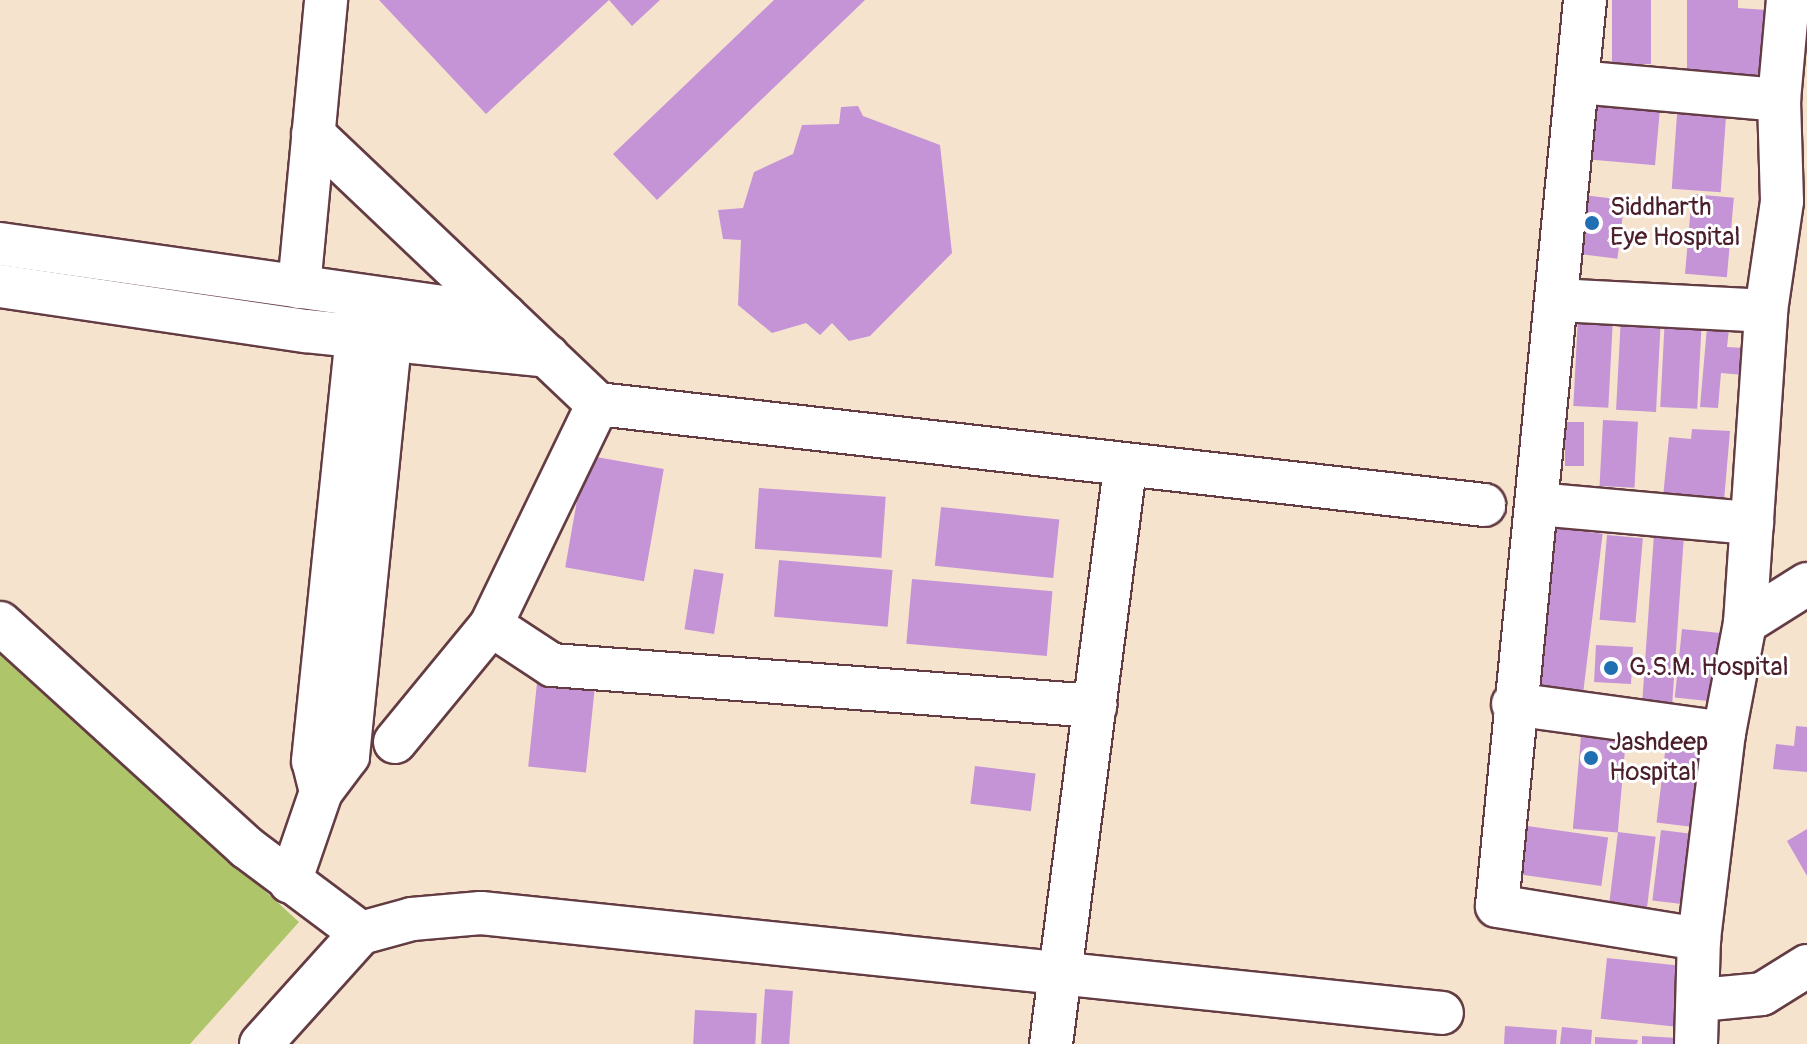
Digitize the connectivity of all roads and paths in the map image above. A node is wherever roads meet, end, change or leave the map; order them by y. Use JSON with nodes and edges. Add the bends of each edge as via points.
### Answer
{"nodes":[{"id":1,"x":326,"y":0,"type":"edge"},
{"id":2,"x":1585,"y":0,"type":"edge"},
{"id":3,"x":1788,"y":0,"type":"edge"},
{"id":4,"x":1578,"y":82,"type":"junction"},
{"id":5,"x":1779,"y":100,"type":"junction"},
{"id":6,"x":313,"y":134,"type":"junction"},
{"id":7,"x":1795,"y":194,"type":"edge"},
{"id":8,"x":0,"y":244,"type":"edge"},
{"id":9,"x":0,"y":286,"type":"edge"},
{"id":10,"x":299,"y":287,"type":"junction"},
{"id":11,"x":1557,"y":300,"type":"junction"},
{"id":12,"x":1766,"y":311,"type":"junction"},
{"id":13,"x":505,"y":316,"type":"junction"},
{"id":14,"x":376,"y":318,"type":"junction"},
{"id":15,"x":548,"y":356,"type":"junction"},
{"id":16,"x":598,"y":404,"type":"junction"},
{"id":17,"x":1125,"y":468,"type":"junction"},
{"id":18,"x":1537,"y":504,"type":"junction"},
{"id":19,"x":1484,"y":505,"type":"dead end"},
{"id":20,"x":1752,"y":523,"type":"junction"},
{"id":21,"x":1807,"y":584,"type":"edge"},
{"id":22,"x":0,"y":623,"type":"edge"},
{"id":23,"x":1745,"y":623,"type":"junction"},
{"id":24,"x":491,"y":625,"type":"junction"},
{"id":25,"x":1513,"y":704,"type":"junction"},
{"id":26,"x":1095,"y":706,"type":"junction"},
{"id":27,"x":1724,"y":733,"type":"junction"},
{"id":28,"x":395,"y":742,"type":"dead end"},
{"id":29,"x":290,"y":882,"type":"junction"},
{"id":30,"x":361,"y":933,"type":"junction"},
{"id":31,"x":1699,"y":939,"type":"junction"},
{"id":32,"x":1807,"y":966,"type":"edge"},
{"id":33,"x":1060,"y":974,"type":"junction"},
{"id":34,"x":1700,"y":1000,"type":"junction"},
{"id":35,"x":1442,"y":1013,"type":"dead end"},
{"id":36,"x":261,"y":1044,"type":"edge"},
{"id":37,"x":1051,"y":1044,"type":"edge"},
{"id":38,"x":1696,"y":1044,"type":"edge"}],
"edges":[{"from":1,"to":6,"type":"street"},
{"from":2,"to":4,"type":"street"},
{"from":3,"to":5,"type":"street"},
{"from":4,"to":5,"type":"street"},
{"from":4,"to":11,"type":"street"},
{"from":5,"to":7,"type":"street"},
{"from":6,"to":10,"type":"street"},
{"from":6,"to":13,"type":"street"},
{"from":7,"to":12,"type":"street"},
{"from":8,"to":10,"type":"street"},
{"from":9,"to":14,"type":"street"},
{"from":10,"to":14,"type":"street"},
{"from":11,"to":12,"type":"street"},
{"from":11,"to":18,"type":"street"},
{"from":12,"to":20,"type":"street"},
{"from":13,"to":14,"type":"street"},
{"from":13,"to":15,"type":"street"},
{"from":14,"to":15,"type":"street"},
{"from":14,"to":29,"type":"street","via":[[348,756],[321,792]]},
{"from":15,"to":16,"type":"street"},
{"from":16,"to":17,"type":"street"},
{"from":16,"to":24,"type":"street"},
{"from":17,"to":19,"type":"street"},
{"from":17,"to":26,"type":"street"},
{"from":18,"to":20,"type":"street"},
{"from":18,"to":25,"type":"street"},
{"from":20,"to":23,"type":"street"},
{"from":21,"to":23,"type":"street"},
{"from":22,"to":29,"type":"street"},
{"from":23,"to":27,"type":"street"},
{"from":24,"to":26,"type":"street","via":[[552,665]]},
{"from":24,"to":28,"type":"street"},
{"from":25,"to":27,"type":"street"},
{"from":25,"to":31,"type":"street","via":[[1497,906]]},
{"from":26,"to":33,"type":"street"},
{"from":27,"to":31,"type":"street"},
{"from":29,"to":30,"type":"street"},
{"from":30,"to":33,"type":"street","via":[[481,913]]},
{"from":30,"to":36,"type":"street"},
{"from":31,"to":34,"type":"street"},
{"from":32,"to":34,"type":"street","via":[[1762,994]]},
{"from":33,"to":35,"type":"street"},
{"from":33,"to":37,"type":"street"},
{"from":34,"to":38,"type":"street"}]}
